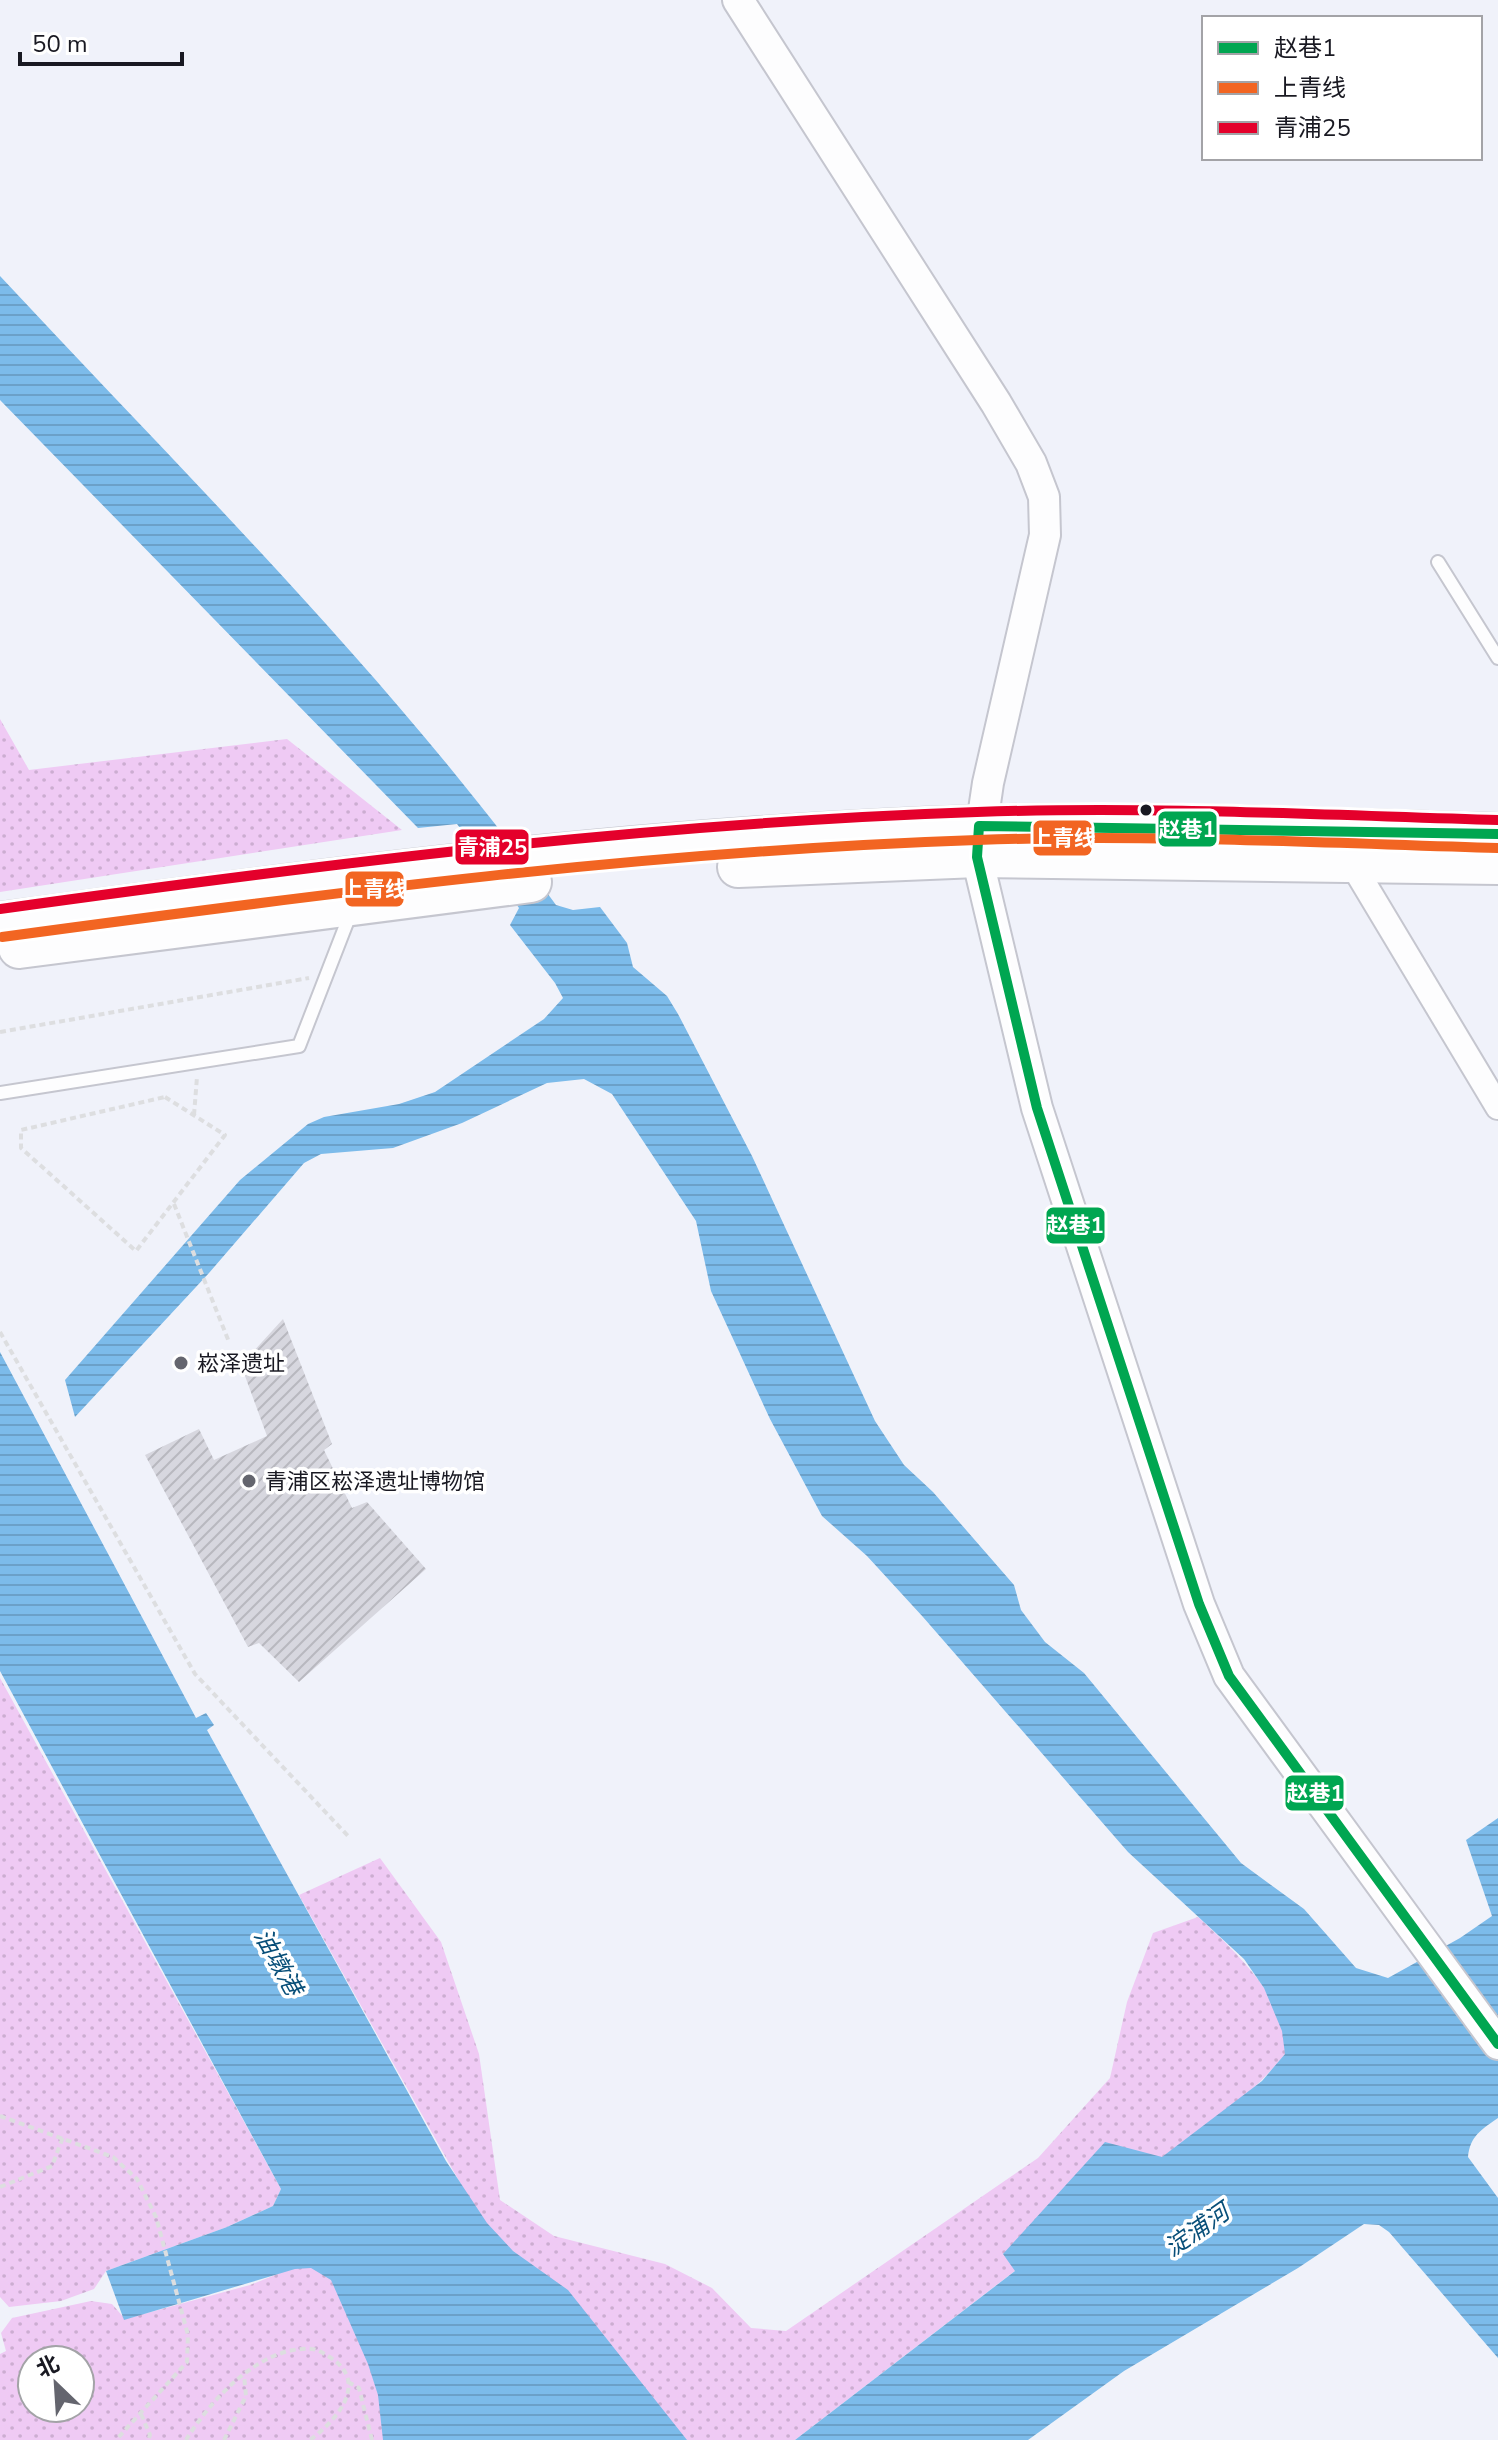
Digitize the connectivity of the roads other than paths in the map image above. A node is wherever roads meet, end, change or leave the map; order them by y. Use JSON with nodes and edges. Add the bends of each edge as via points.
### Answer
{"nodes":[{"id":1,"x":738,"y":0,"type":"edge"},
{"id":2,"x":1438,"y":562,"type":"dead end"},
{"id":3,"x":1498,"y":658,"type":"edge"},
{"id":4,"x":1498,"y":834,"type":"edge"},
{"id":5,"x":978,"y":841,"type":"junction"},
{"id":6,"x":1351,"y":862,"type":"junction"},
{"id":7,"x":1498,"y":864,"type":"edge"},
{"id":8,"x":486,"y":873,"type":"junction"},
{"id":9,"x":354,"y":905,"type":"junction"},
{"id":10,"x":0,"y":923,"type":"edge"},
{"id":11,"x":0,"y":951,"type":"edge"},
{"id":12,"x":0,"y":1093,"type":"edge"},
{"id":13,"x":1498,"y":1107,"type":"edge"},
{"id":14,"x":1498,"y":2044,"type":"edge"}],
"edges":[{"from":1,"to":5,"type":"street","via":[[996,403],[1044,497],[1045,535]]},
{"from":2,"to":3,"type":"lane"},
{"from":4,"to":5,"type":"highway"},
{"from":5,"to":6,"type":"highway"},
{"from":5,"to":8,"type":"highway"},
{"from":5,"to":14,"type":"street","via":[[1037,1108],[1199,1604],[1229,1676]]},
{"from":6,"to":7,"type":"highway"},
{"from":6,"to":13,"type":"street"},
{"from":8,"to":9,"type":"highway"},
{"from":8,"to":10,"type":"highway"},
{"from":9,"to":11,"type":"highway"},
{"from":9,"to":12,"type":"lane","via":[[299,1046]]}]}
